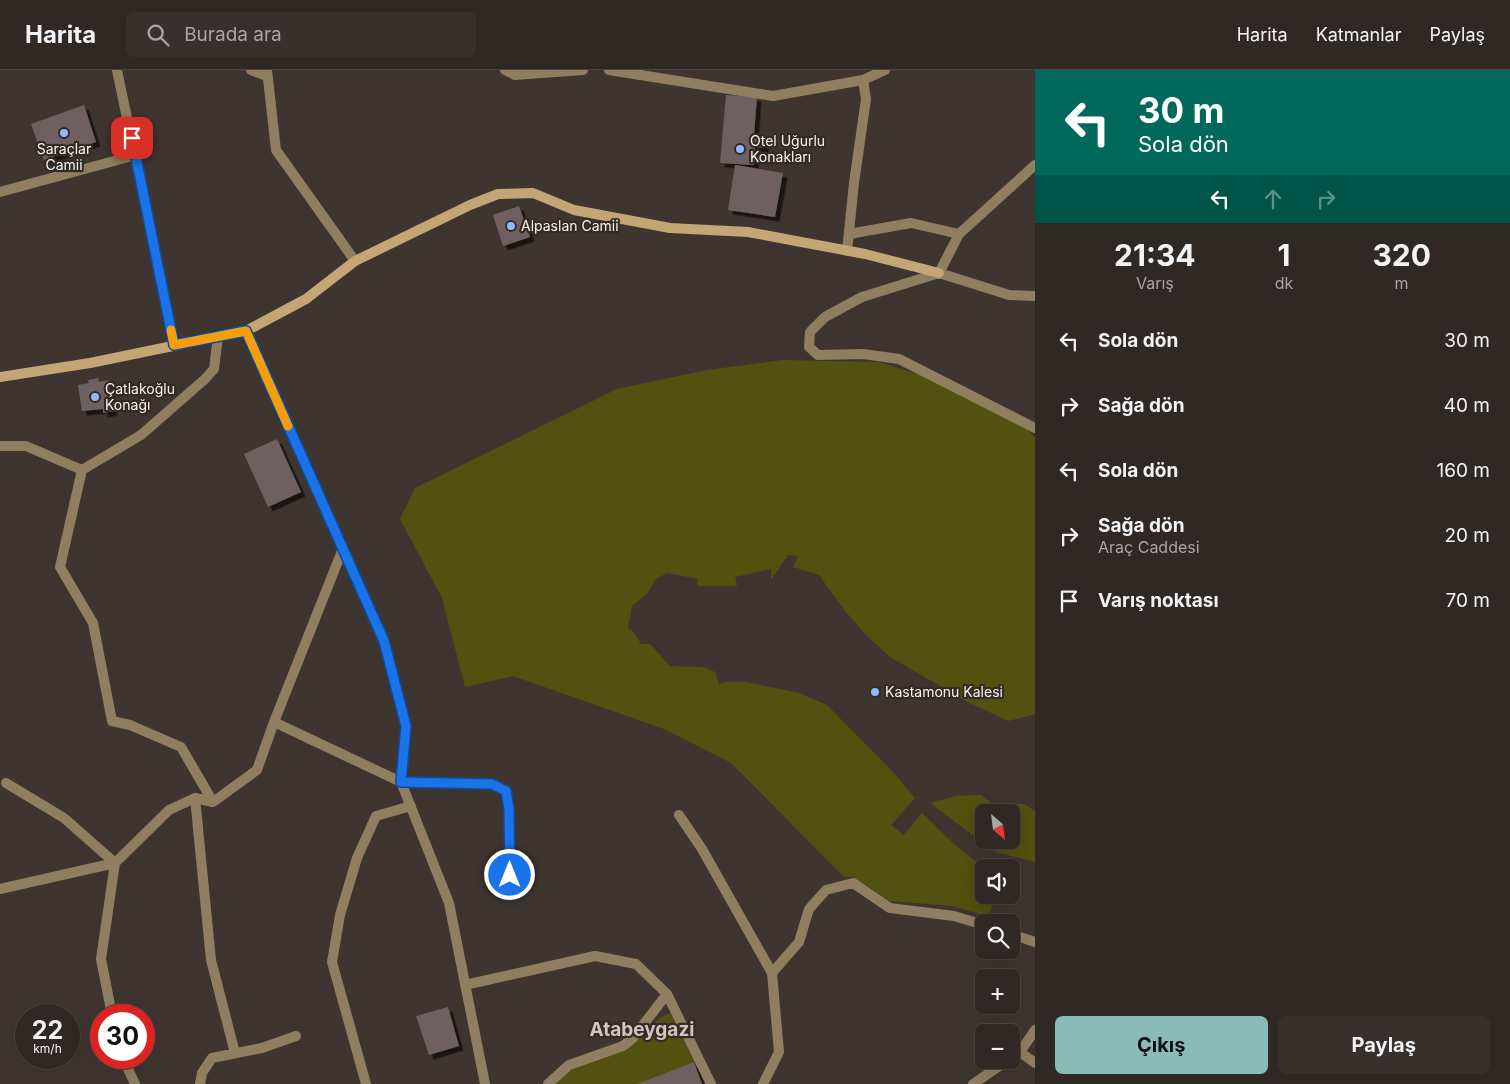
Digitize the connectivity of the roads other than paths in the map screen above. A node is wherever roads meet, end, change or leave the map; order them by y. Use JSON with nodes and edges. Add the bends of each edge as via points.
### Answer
{"nodes":[{"id":1,"x":117,"y":70,"type":"edge"},
{"id":2,"x":251,"y":70,"type":"edge"},
{"id":3,"x":505,"y":70,"type":"edge"},
{"id":4,"x":583,"y":70,"type":"edge"},
{"id":5,"x":609,"y":70,"type":"edge"},
{"id":6,"x":885,"y":70,"type":"edge"},
{"id":7,"x":267,"y":73,"type":"edge"},
{"id":8,"x":863,"y":80,"type":"junction"},
{"id":9,"x":136,"y":155,"type":"junction"},
{"id":10,"x":1035,"y":165,"type":"edge"},
{"id":11,"x":0,"y":192,"type":"edge"},
{"id":12,"x":849,"y":234,"type":"junction"},
{"id":13,"x":959,"y":234,"type":"junction"},
{"id":14,"x":847,"y":251,"type":"junction"},
{"id":15,"x":355,"y":261,"type":"junction"},
{"id":16,"x":939,"y":273,"type":"junction"},
{"id":17,"x":1035,"y":296,"type":"edge"},
{"id":18,"x":246,"y":331,"type":"junction"},
{"id":19,"x":218,"y":336,"type":"junction"},
{"id":20,"x":174,"y":345,"type":"junction"},
{"id":21,"x":0,"y":377,"type":"edge"},
{"id":22,"x":1035,"y":428,"type":"edge"},
{"id":23,"x":0,"y":446,"type":"edge"},
{"id":24,"x":82,"y":470,"type":"junction"},
{"id":25,"x":342,"y":550,"type":"junction"},
{"id":26,"x":274,"y":722,"type":"junction"},
{"id":27,"x":401,"y":782,"type":"junction"},
{"id":28,"x":6,"y":783,"type":"dead end"},
{"id":29,"x":195,"y":798,"type":"junction"},
{"id":30,"x":213,"y":802,"type":"junction"},
{"id":31,"x":411,"y":806,"type":"junction"},
{"id":32,"x":679,"y":815,"type":"dead end"},
{"id":33,"x":116,"y":863,"type":"junction"},
{"id":34,"x":0,"y":889,"type":"edge"},
{"id":35,"x":510,"y":891,"type":"dead end"},
{"id":36,"x":975,"y":922,"type":"edge"},
{"id":37,"x":1020,"y":937,"type":"edge"},
{"id":38,"x":1035,"y":942,"type":"edge"},
{"id":39,"x":772,"y":974,"type":"junction"},
{"id":40,"x":465,"y":985,"type":"junction"},
{"id":41,"x":667,"y":994,"type":"junction"},
{"id":42,"x":110,"y":1004,"type":"edge"},
{"id":43,"x":1035,"y":1030,"type":"edge"},
{"id":44,"x":296,"y":1036,"type":"dead end"},
{"id":45,"x":1020,"y":1049,"type":"edge"},
{"id":46,"x":235,"y":1053,"type":"junction"},
{"id":47,"x":1020,"y":1056,"type":"edge"},
{"id":48,"x":1035,"y":1062,"type":"edge"},
{"id":49,"x":128,"y":1069,"type":"edge"},
{"id":50,"x":995,"y":1069,"type":"edge"},
{"id":51,"x":135,"y":1084,"type":"edge"},
{"id":52,"x":200,"y":1084,"type":"edge"},
{"id":53,"x":366,"y":1084,"type":"edge"},
{"id":54,"x":485,"y":1084,"type":"edge"},
{"id":55,"x":548,"y":1084,"type":"edge"},
{"id":56,"x":711,"y":1084,"type":"edge"},
{"id":57,"x":764,"y":1084,"type":"edge"},
{"id":58,"x":973,"y":1084,"type":"edge"}],
"edges":[{"from":1,"to":9,"type":"street"},
{"from":2,"to":7,"type":"street"},
{"from":3,"to":4,"type":"street","via":[[515,75]]},
{"from":5,"to":8,"type":"street","via":[[773,96]]},
{"from":6,"to":8,"type":"street"},
{"from":7,"to":15,"type":"street","via":[[276,150]]},
{"from":8,"to":12,"type":"street","via":[[866,99]]},
{"from":9,"to":11,"type":"street"},
{"from":9,"to":20,"type":"street"},
{"from":10,"to":13,"type":"street"},
{"from":12,"to":13,"type":"street","via":[[910,222]]},
{"from":12,"to":14,"type":"street"},
{"from":13,"to":16,"type":"street"},
{"from":14,"to":15,"type":"main road","via":[[748,232],[670,228],[574,210],[533,193],[498,194]]},
{"from":14,"to":16,"type":"main road"},
{"from":15,"to":18,"type":"main road","via":[[306,299]]},
{"from":16,"to":17,"type":"street","via":[[1009,295]]},
{"from":16,"to":22,"type":"street","via":[[862,297],[825,317],[810,332],[809,347],[818,355],[863,354],[899,359]]},
{"from":18,"to":19,"type":"main road"},
{"from":18,"to":25,"type":"street"},
{"from":19,"to":20,"type":"main road"},
{"from":19,"to":24,"type":"street","via":[[214,368],[205,379],[141,435]]},
{"from":20,"to":21,"type":"main road","via":[[90,363]]},
{"from":23,"to":24,"type":"street","via":[[26,446]]},
{"from":24,"to":30,"type":"street","via":[[60,567],[93,624],[112,721],[130,725],[181,747]]},
{"from":25,"to":26,"type":"street"},
{"from":25,"to":27,"type":"street","via":[[384,641],[406,726]]},
{"from":26,"to":27,"type":"street"},
{"from":26,"to":30,"type":"street","via":[[257,770]]},
{"from":27,"to":31,"type":"street"},
{"from":27,"to":35,"type":"street","via":[[492,784],[506,791]]},
{"from":28,"to":33,"type":"street","via":[[64,818]]},
{"from":29,"to":30,"type":"street"},
{"from":29,"to":33,"type":"street","via":[[169,810]]},
{"from":29,"to":46,"type":"street","via":[[211,960]]},
{"from":31,"to":40,"type":"street","via":[[449,903]]},
{"from":31,"to":53,"type":"street","via":[[376,816],[357,858],[340,915],[332,962]]},
{"from":32,"to":39,"type":"street","via":[[702,849]]},
{"from":33,"to":34,"type":"street"},
{"from":33,"to":42,"type":"street","via":[[102,959]]},
{"from":36,"to":39,"type":"street","via":[[954,916],[890,908],[852,884],[826,890],[808,909],[799,942]]},
{"from":37,"to":38,"type":"street"},
{"from":39,"to":57,"type":"street","via":[[779,1052]]},
{"from":40,"to":41,"type":"street","via":[[596,956],[636,964]]},
{"from":40,"to":54,"type":"street"},
{"from":41,"to":55,"type":"street","via":[[634,1038],[623,1046],[569,1065]]},
{"from":41,"to":56,"type":"street"},
{"from":43,"to":45,"type":"street"},
{"from":44,"to":46,"type":"street"},
{"from":46,"to":52,"type":"street","via":[[212,1058],[202,1073]]},
{"from":47,"to":48,"type":"street"},
{"from":49,"to":51,"type":"street"},
{"from":50,"to":58,"type":"street"}]}
